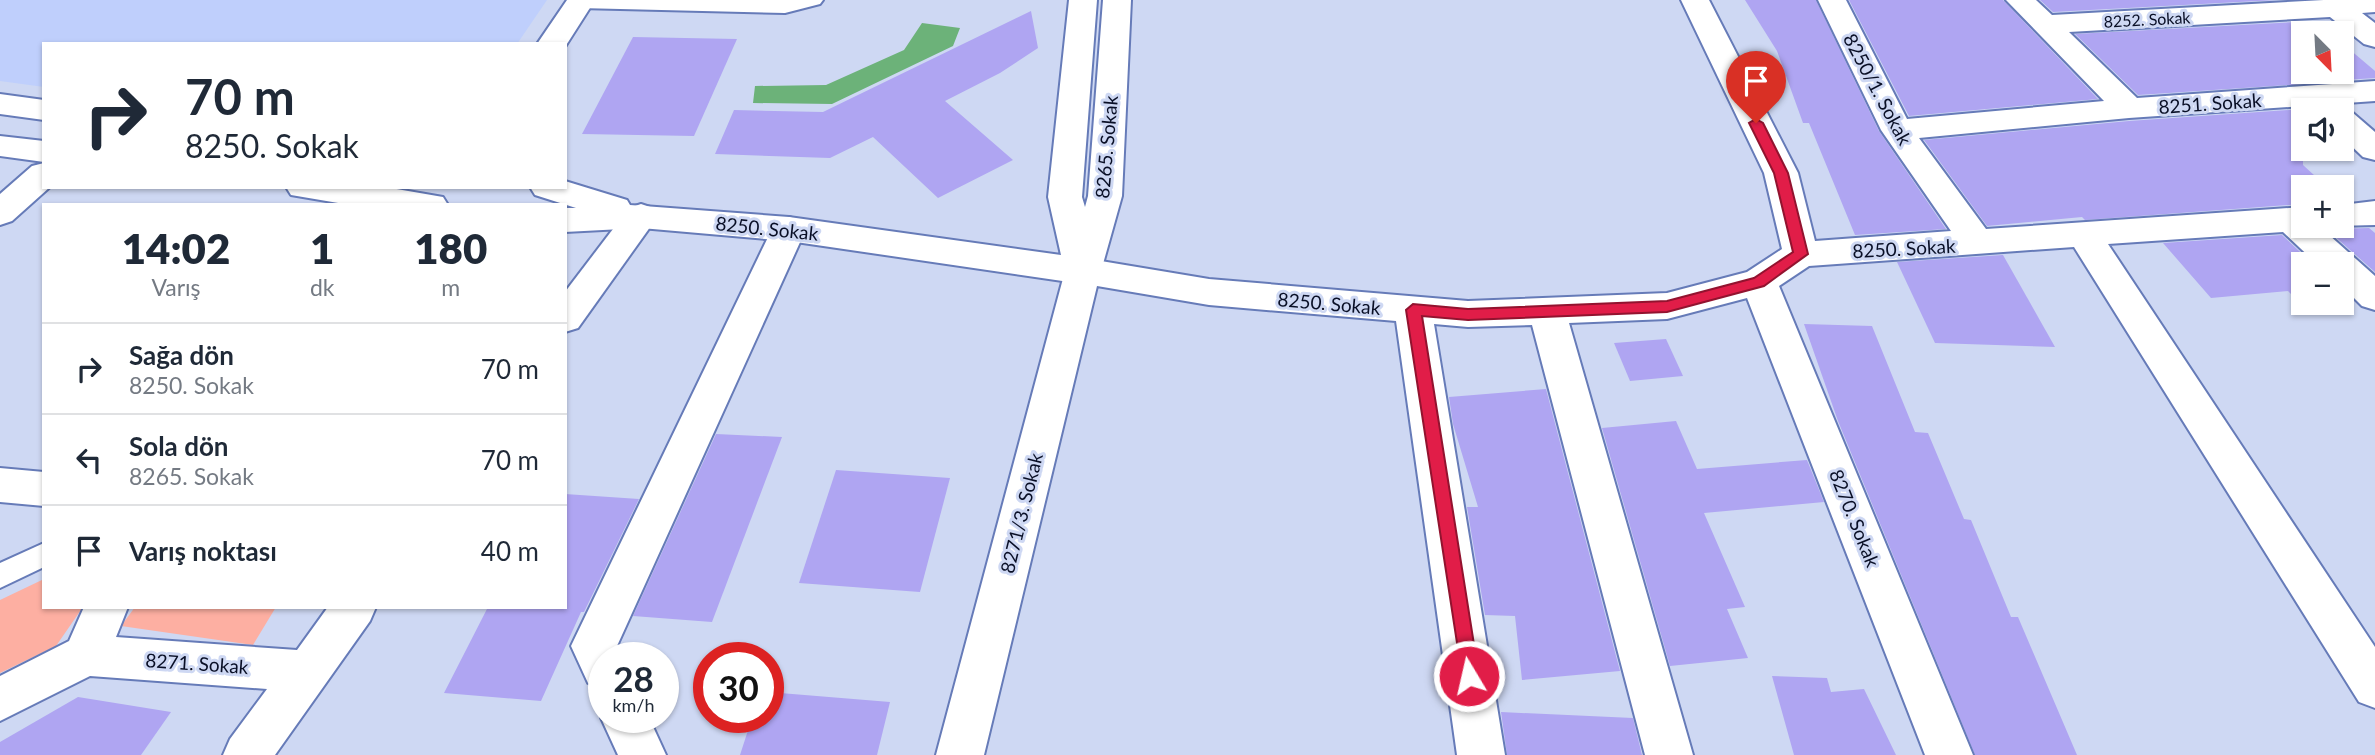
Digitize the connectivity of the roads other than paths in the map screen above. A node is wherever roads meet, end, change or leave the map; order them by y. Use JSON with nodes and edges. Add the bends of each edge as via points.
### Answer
{"nodes":[{"id":1,"x":814,"y":0,"type":"edge"},
{"id":2,"x":1083,"y":0,"type":"edge"},
{"id":3,"x":1117,"y":0,"type":"edge"},
{"id":4,"x":1695,"y":0,"type":"edge"},
{"id":5,"x":1832,"y":0,"type":"edge"},
{"id":6,"x":2020,"y":0,"type":"edge"},
{"id":7,"x":580,"y":1,"type":"edge"},
{"id":8,"x":2375,"y":3,"type":"edge"},
{"id":9,"x":2337,"y":8,"type":"junction"},
{"id":10,"x":2045,"y":24,"type":"junction"},
{"id":11,"x":2375,"y":38,"type":"edge"},
{"id":12,"x":553,"y":42,"type":"edge"},
{"id":13,"x":2375,"y":91,"type":"edge"},
{"id":14,"x":2344,"y":98,"type":"edge"},
{"id":15,"x":0,"y":104,"type":"edge"},
{"id":16,"x":2291,"y":104,"type":"edge"},
{"id":17,"x":2129,"y":108,"type":"junction"},
{"id":18,"x":42,"y":110,"type":"edge"},
{"id":19,"x":1897,"y":130,"type":"junction"},
{"id":20,"x":2354,"y":131,"type":"edge"},
{"id":21,"x":0,"y":146,"type":"edge"},
{"id":22,"x":2375,"y":150,"type":"edge"},
{"id":23,"x":42,"y":152,"type":"edge"},
{"id":24,"x":42,"y":176,"type":"edge"},
{"id":25,"x":317,"y":189,"type":"edge"},
{"id":26,"x":553,"y":189,"type":"edge"},
{"id":27,"x":416,"y":203,"type":"edge"},
{"id":28,"x":0,"y":213,"type":"edge"},
{"id":29,"x":2375,"y":213,"type":"edge"},
{"id":30,"x":2354,"y":215,"type":"edge"},
{"id":31,"x":641,"y":216,"type":"junction"},
{"id":32,"x":2291,"y":219,"type":"edge"},
{"id":33,"x":567,"y":220,"type":"edge"},
{"id":34,"x":789,"y":229,"type":"junction"},
{"id":35,"x":2084,"y":235,"type":"junction"},
{"id":36,"x":2315,"y":238,"type":"edge"},
{"id":37,"x":1977,"y":243,"type":"junction"},
{"id":38,"x":2328,"y":252,"type":"edge"},
{"id":39,"x":1801,"y":254,"type":"junction"},
{"id":40,"x":1083,"y":271,"type":"junction"},
{"id":41,"x":2354,"y":278,"type":"edge"},
{"id":42,"x":1759,"y":282,"type":"junction"},
{"id":43,"x":2375,"y":298,"type":"edge"},
{"id":44,"x":1413,"y":310,"type":"junction"},
{"id":45,"x":1547,"y":311,"type":"junction"},
{"id":46,"x":567,"y":316,"type":"edge"},
{"id":47,"x":0,"y":485,"type":"edge"},
{"id":48,"x":42,"y":489,"type":"edge"},
{"id":49,"x":42,"y":555,"type":"edge"},
{"id":50,"x":0,"y":576,"type":"edge"},
{"id":51,"x":105,"y":609,"type":"edge"},
{"id":52,"x":353,"y":609,"type":"edge"},
{"id":53,"x":596,"y":642,"type":"edge"},
{"id":54,"x":86,"y":655,"type":"junction"},
{"id":55,"x":307,"y":671,"type":"junction"},
{"id":56,"x":2375,"y":687,"type":"edge"},
{"id":57,"x":0,"y":700,"type":"edge"},
{"id":58,"x":632,"y":733,"type":"edge"},
{"id":59,"x":247,"y":755,"type":"edge"},
{"id":60,"x":642,"y":755,"type":"edge"},
{"id":61,"x":960,"y":755,"type":"edge"},
{"id":62,"x":1481,"y":755,"type":"edge"},
{"id":63,"x":1669,"y":755,"type":"edge"},
{"id":64,"x":1949,"y":755,"type":"edge"}],
"edges":[{"from":1,"to":7,"type":"lane","via":[[785,7]]},
{"from":2,"to":40,"type":"street","name":"8265. Sokak","via":[[1065,197]]},
{"from":3,"to":40,"type":"street","name":"8265. Sokak","via":[[1105,196]]},
{"from":4,"to":39,"type":"street","via":[[1781,173]]},
{"from":5,"to":19,"type":"street","name":"8250/1. Sokak"},
{"from":6,"to":10,"type":"street"},
{"from":7,"to":12,"type":"street"},
{"from":8,"to":9,"type":"street","name":"8252. Sokak"},
{"from":9,"to":10,"type":"street","name":"8252. Sokak"},
{"from":9,"to":11,"type":"street"},
{"from":10,"to":17,"type":"street"},
{"from":13,"to":14,"type":"street","name":"8251. Sokak"},
{"from":15,"to":18,"type":"street"},
{"from":16,"to":17,"type":"street","name":"8251. Sokak"},
{"from":17,"to":19,"type":"street","name":"8251. Sokak"},
{"from":19,"to":37,"type":"street","name":"8250/1. Sokak"},
{"from":20,"to":22,"type":"street"},
{"from":21,"to":23,"type":"street"},
{"from":24,"to":28,"type":"street"},
{"from":25,"to":27,"type":"street"},
{"from":26,"to":31,"type":"street","name":"8250. Sokak"},
{"from":29,"to":30,"type":"street"},
{"from":31,"to":33,"type":"street","name":"8250. Sokak"},
{"from":31,"to":34,"type":"street","name":"8250. Sokak"},
{"from":31,"to":46,"type":"street"},
{"from":32,"to":35,"type":"street","name":"8250. Sokak"},
{"from":34,"to":40,"type":"street","name":"8250. Sokak"},
{"from":34,"to":53,"type":"street"},
{"from":35,"to":37,"type":"street","name":"8250. Sokak"},
{"from":35,"to":56,"type":"street"},
{"from":36,"to":38,"type":"street"},
{"from":37,"to":39,"type":"street","name":"8250. Sokak"},
{"from":39,"to":42,"type":"street","name":"8250. Sokak"},
{"from":40,"to":44,"type":"street","name":"8250. Sokak","via":[[1209,292]]},
{"from":40,"to":61,"type":"street","name":"8271/3. Sokak"},
{"from":41,"to":43,"type":"street"},
{"from":42,"to":45,"type":"street","name":"8250. Sokak","via":[[1667,306]]},
{"from":42,"to":64,"type":"street","name":"8270. Sokak"},
{"from":44,"to":45,"type":"street","name":"8250. Sokak","via":[[1468,314]]},
{"from":44,"to":62,"type":"street"},
{"from":45,"to":63,"type":"street"},
{"from":47,"to":48,"type":"street"},
{"from":49,"to":50,"type":"lane"},
{"from":51,"to":54,"type":"street"},
{"from":52,"to":55,"type":"street"},
{"from":54,"to":55,"type":"street","name":"8271. Sokak"},
{"from":54,"to":57,"type":"street"},
{"from":55,"to":59,"type":"street"},
{"from":58,"to":60,"type":"street"}]}
